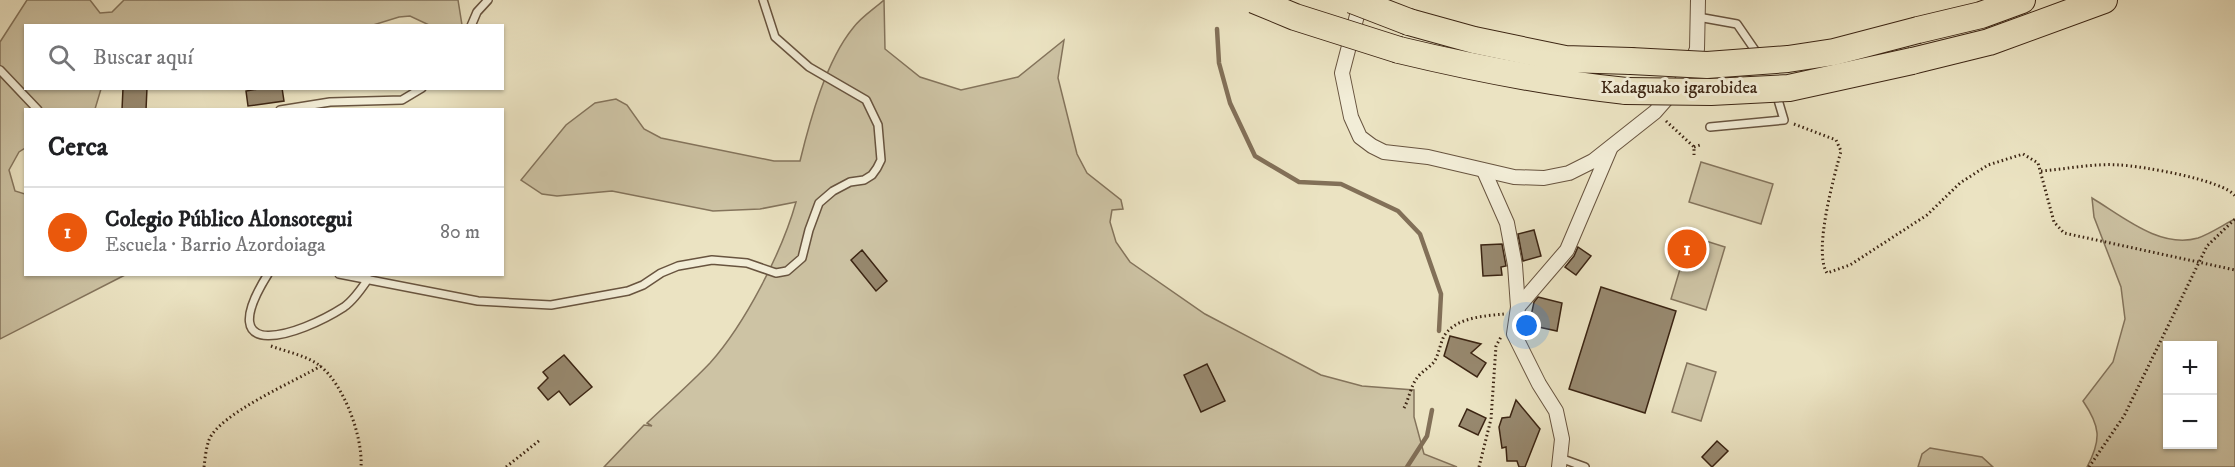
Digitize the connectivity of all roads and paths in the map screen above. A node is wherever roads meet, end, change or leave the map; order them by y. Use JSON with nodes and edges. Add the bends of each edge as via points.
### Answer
{"nodes":[{"id":1,"x":488,"y":0,"type":"edge"},
{"id":2,"x":763,"y":0,"type":"edge"},
{"id":3,"x":1254,"y":0,"type":"edge"},
{"id":4,"x":1352,"y":0,"type":"edge"},
{"id":5,"x":1361,"y":0,"type":"edge"},
{"id":6,"x":1698,"y":0,"type":"edge"},
{"id":7,"x":2022,"y":0,"type":"edge"},
{"id":8,"x":2104,"y":0,"type":"edge"},
{"id":9,"x":1698,"y":17,"type":"junction"},
{"id":10,"x":472,"y":24,"type":"edge"},
{"id":11,"x":0,"y":70,"type":"edge"},
{"id":12,"x":1769,"y":71,"type":"dead end"},
{"id":13,"x":1772,"y":81,"type":"dead end"},
{"id":14,"x":419,"y":90,"type":"edge"},
{"id":15,"x":36,"y":108,"type":"edge"},
{"id":16,"x":292,"y":108,"type":"edge"},
{"id":17,"x":1655,"y":112,"type":"junction"},
{"id":18,"x":1784,"y":120,"type":"junction"},
{"id":19,"x":1710,"y":127,"type":"dead end"},
{"id":20,"x":1612,"y":145,"type":"junction"},
{"id":21,"x":1700,"y":145,"type":"dead end"},
{"id":22,"x":1694,"y":147,"type":"junction"},
{"id":23,"x":1694,"y":156,"type":"dead end"},
{"id":24,"x":1484,"y":171,"type":"junction"},
{"id":25,"x":2041,"y":171,"type":"junction"},
{"id":26,"x":2235,"y":196,"type":"edge"},
{"id":27,"x":2235,"y":219,"type":"edge"},
{"id":28,"x":2200,"y":262,"type":"junction"},
{"id":29,"x":2235,"y":270,"type":"edge"},
{"id":30,"x":267,"y":276,"type":"edge"},
{"id":31,"x":351,"y":276,"type":"edge"},
{"id":32,"x":368,"y":279,"type":"junction"},
{"id":33,"x":1518,"y":310,"type":"junction"},
{"id":34,"x":255,"y":334,"type":"junction"},
{"id":35,"x":1496,"y":346,"type":"dead end"},
{"id":36,"x":321,"y":366,"type":"junction"},
{"id":37,"x":1404,"y":408,"type":"dead end"},
{"id":38,"x":540,"y":440,"type":"dead end"},
{"id":39,"x":1560,"y":463,"type":"edge"},
{"id":40,"x":204,"y":467,"type":"edge"},
{"id":41,"x":361,"y":467,"type":"edge"},
{"id":42,"x":506,"y":467,"type":"edge"},
{"id":43,"x":1479,"y":467,"type":"edge"},
{"id":44,"x":1585,"y":467,"type":"edge"},
{"id":45,"x":2089,"y":467,"type":"edge"}],
"edges":[{"from":1,"to":10,"type":"lane"},
{"from":2,"to":32,"type":"lane","via":[[775,37],[809,67],[866,100],[878,125],[881,160],[872,175],[850,182],[819,203],[802,258],[787,271],[776,273],[747,263],[712,260],[678,266],[628,291],[551,305],[478,301]]},
{"from":3,"to":8,"type":"highway","name":"Kadaguako igarobidea","bridge":true,"via":[[1294,17],[1399,50],[1461,65],[1626,91],[1711,92],[1789,88],[1912,61],[1989,42]]},
{"from":4,"to":7,"type":"highway","name":"Kadaguako igarobidea","bridge":true,"via":[[1408,22],[1565,59],[1707,65],[1834,52],[1981,15]]},
{"from":5,"to":24,"type":"street","via":[[1342,73],[1351,117],[1360,136],[1384,152],[1428,157]]},
{"from":6,"to":9,"type":"street"},
{"from":9,"to":12,"type":"lane","via":[[1737,24]]},
{"from":9,"to":17,"type":"street","via":[[1697,48],[1684,79]]},
{"from":11,"to":15,"type":"lane"},
{"from":13,"to":18,"type":"lane"},
{"from":14,"to":16,"type":"lane","via":[[402,100],[330,102]]},
{"from":17,"to":20,"type":"street"},
{"from":17,"to":22,"type":"path"},
{"from":18,"to":19,"type":"lane"},
{"from":18,"to":25,"type":"path","via":[[1836,140],[1840,146],[1822,247],[1827,273],[1850,265],[1927,215],[1960,183],[1988,165],[2024,153],[2038,163]]},
{"from":20,"to":24,"type":"street","via":[[1593,161],[1569,173],[1544,178]]},
{"from":20,"to":33,"type":"street","via":[[1567,250]]},
{"from":21,"to":22,"type":"path"},
{"from":22,"to":23,"type":"path"},
{"from":24,"to":33,"type":"street","via":[[1507,223]]},
{"from":25,"to":26,"type":"path","via":[[2119,165],[2180,174],[2215,184]]},
{"from":25,"to":28,"type":"path","via":[[2054,222],[2064,233]]},
{"from":27,"to":28,"type":"path","via":[[2207,246]]},
{"from":28,"to":29,"type":"path"},
{"from":28,"to":45,"type":"path","via":[[2124,416]]},
{"from":30,"to":34,"type":"lane","via":[[249,310],[248,324]]},
{"from":31,"to":32,"type":"lane"},
{"from":32,"to":34,"type":"lane","via":[[346,306],[304,328],[265,337]]},
{"from":33,"to":37,"type":"path","via":[[1482,316],[1450,329],[1434,361],[1416,378]]},
{"from":33,"to":39,"type":"street","via":[[1514,334],[1556,411],[1562,439]]},
{"from":34,"to":36,"type":"path","via":[[267,344]]},
{"from":35,"to":43,"type":"path","via":[[1491,419]]},
{"from":36,"to":40,"type":"path","via":[[219,426],[209,439]]},
{"from":36,"to":41,"type":"path","via":[[342,395],[357,432]]},
{"from":38,"to":42,"type":"path"},
{"from":39,"to":44,"type":"lane"}]}
